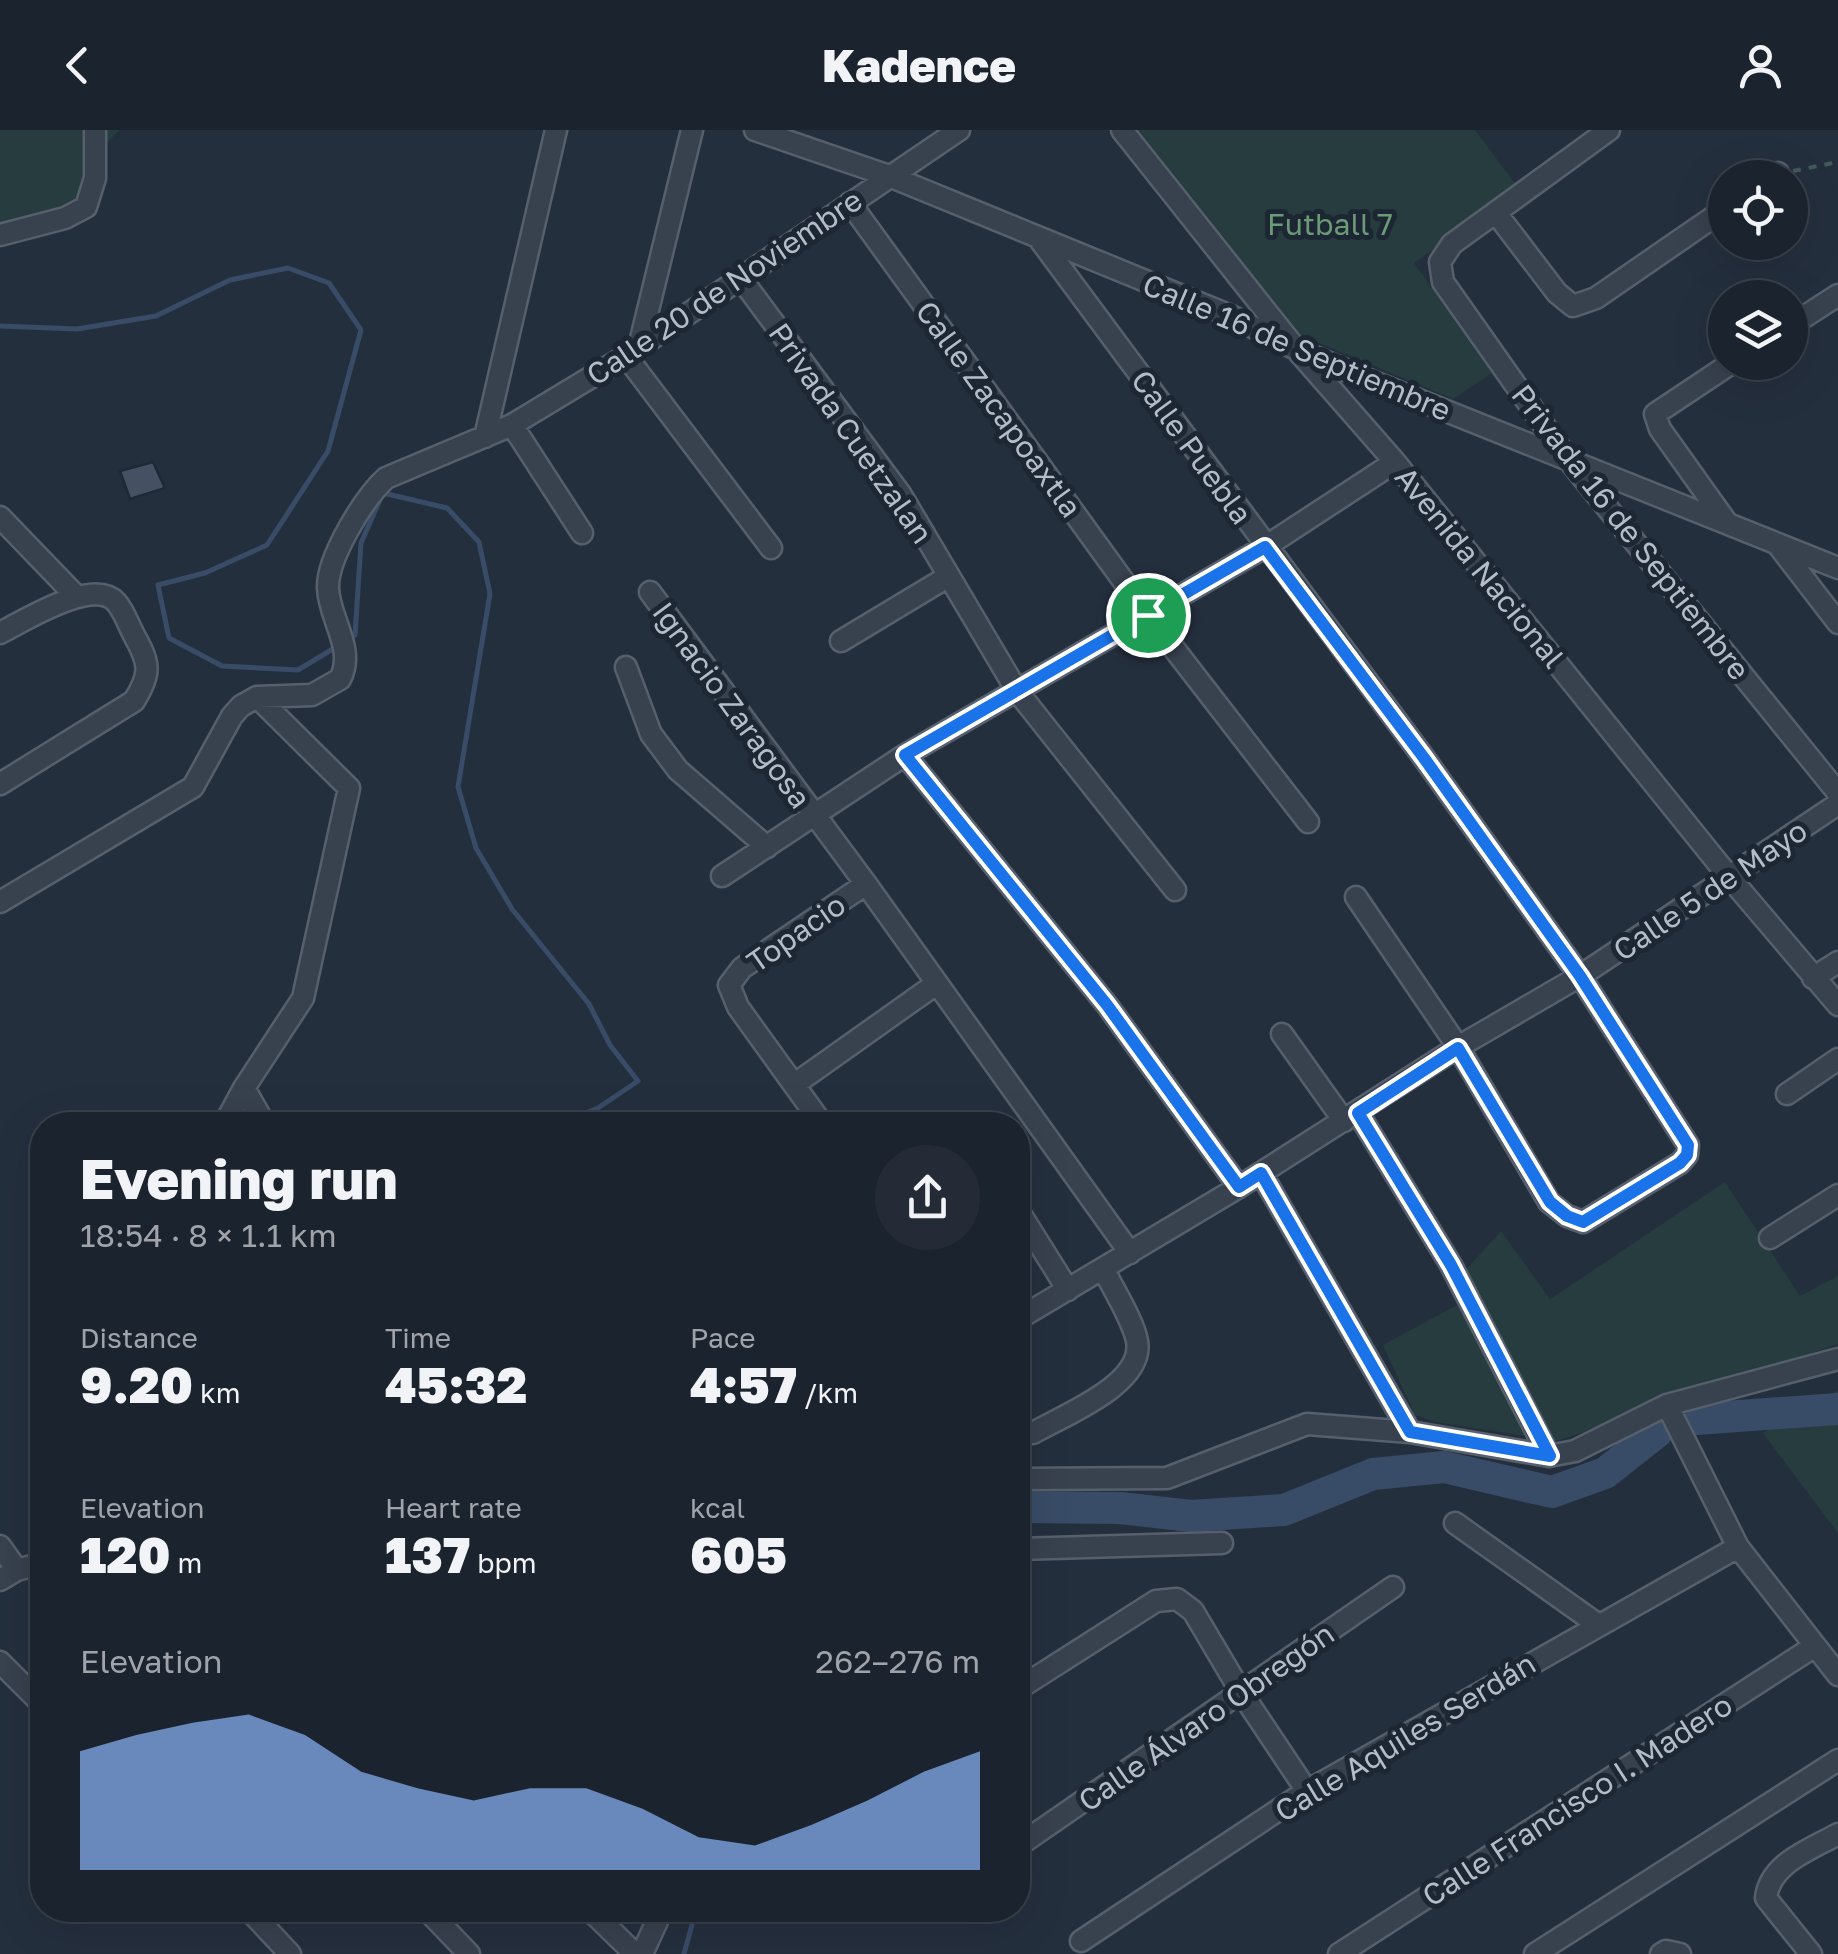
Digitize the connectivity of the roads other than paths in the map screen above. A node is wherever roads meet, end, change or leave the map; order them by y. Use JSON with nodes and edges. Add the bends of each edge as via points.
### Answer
{"nodes":[{"id":1,"x":95,"y":130,"type":"edge"},
{"id":2,"x":556,"y":130,"type":"edge"},
{"id":3,"x":692,"y":130,"type":"edge"},
{"id":4,"x":755,"y":130,"type":"edge"},
{"id":5,"x":959,"y":130,"type":"edge"},
{"id":6,"x":1122,"y":130,"type":"edge"},
{"id":7,"x":1608,"y":130,"type":"edge"},
{"id":8,"x":889,"y":176,"type":"junction"},
{"id":9,"x":850,"y":203,"type":"junction"},
{"id":10,"x":1496,"y":213,"type":"junction"},
{"id":11,"x":1708,"y":222,"type":"edge"},
{"id":12,"x":0,"y":235,"type":"edge"},
{"id":13,"x":1040,"y":240,"type":"junction"},
{"id":14,"x":742,"y":280,"type":"junction"},
{"id":15,"x":1838,"y":294,"type":"edge"},
{"id":16,"x":1808,"y":314,"type":"edge"},
{"id":17,"x":1296,"y":349,"type":"junction"},
{"id":18,"x":633,"y":352,"type":"junction"},
{"id":19,"x":1708,"y":379,"type":"edge"},
{"id":20,"x":512,"y":424,"type":"junction"},
{"id":21,"x":486,"y":436,"type":"junction"},
{"id":22,"x":1567,"y":458,"type":"junction"},
{"id":23,"x":1395,"y":462,"type":"junction"},
{"id":24,"x":0,"y":517,"type":"edge"},
{"id":25,"x":1728,"y":524,"type":"junction"},
{"id":26,"x":582,"y":533,"type":"dead end"},
{"id":27,"x":1777,"y":544,"type":"junction"},
{"id":28,"x":1265,"y":547,"type":"junction"},
{"id":29,"x":771,"y":548,"type":"dead end"},
{"id":30,"x":1838,"y":568,"type":"edge"},
{"id":31,"x":950,"y":576,"type":"junction"},
{"id":32,"x":650,"y":592,"type":"dead end"},
{"id":33,"x":76,"y":596,"type":"junction"},
{"id":34,"x":1148,"y":615,"type":"junction"},
{"id":35,"x":1838,"y":622,"type":"edge"},
{"id":36,"x":0,"y":633,"type":"edge"},
{"id":37,"x":841,"y":641,"type":"dead end"},
{"id":38,"x":626,"y":667,"type":"dead end"},
{"id":39,"x":1017,"y":691,"type":"junction"},
{"id":40,"x":257,"y":697,"type":"junction"},
{"id":41,"x":905,"y":755,"type":"junction"},
{"id":42,"x":0,"y":784,"type":"edge"},
{"id":43,"x":1838,"y":792,"type":"edge"},
{"id":44,"x":1838,"y":804,"type":"edge"},
{"id":45,"x":815,"y":818,"type":"junction"},
{"id":46,"x":1308,"y":822,"type":"dead end"},
{"id":47,"x":767,"y":847,"type":"junction"},
{"id":48,"x":722,"y":876,"type":"dead end"},
{"id":49,"x":1730,"y":878,"type":"junction"},
{"id":50,"x":866,"y":884,"type":"junction"},
{"id":51,"x":1174,"y":890,"type":"dead end"},
{"id":52,"x":1356,"y":897,"type":"dead end"},
{"id":53,"x":0,"y":902,"type":"edge"},
{"id":54,"x":1838,"y":962,"type":"edge"},
{"id":55,"x":1580,"y":976,"type":"junction"},
{"id":56,"x":1813,"y":978,"type":"junction"},
{"id":57,"x":936,"y":984,"type":"junction"},
{"id":58,"x":1838,"y":1005,"type":"edge"},
{"id":59,"x":1282,"y":1034,"type":"dead end"},
{"id":60,"x":1458,"y":1048,"type":"junction"},
{"id":61,"x":1838,"y":1059,"type":"edge"},
{"id":62,"x":795,"y":1084,"type":"junction"},
{"id":63,"x":244,"y":1088,"type":"junction"},
{"id":64,"x":1788,"y":1094,"type":"dead end"},
{"id":65,"x":231,"y":1112,"type":"edge"},
{"id":66,"x":258,"y":1112,"type":"edge"},
{"id":67,"x":814,"y":1112,"type":"edge"},
{"id":68,"x":1028,"y":1112,"type":"edge"},
{"id":69,"x":1030,"y":1114,"type":"edge"},
{"id":70,"x":1351,"y":1117,"type":"junction"},
{"id":71,"x":1261,"y":1173,"type":"junction"},
{"id":72,"x":1239,"y":1187,"type":"junction"},
{"id":73,"x":1838,"y":1194,"type":"edge"},
{"id":74,"x":1030,"y":1229,"type":"edge"},
{"id":75,"x":1770,"y":1238,"type":"dead end"},
{"id":76,"x":1130,"y":1253,"type":"junction"},
{"id":77,"x":1104,"y":1270,"type":"junction"},
{"id":78,"x":1068,"y":1290,"type":"junction"},
{"id":79,"x":1030,"y":1313,"type":"edge"},
{"id":80,"x":1838,"y":1359,"type":"edge"},
{"id":81,"x":1667,"y":1405,"type":"junction"},
{"id":82,"x":1410,"y":1432,"type":"junction"},
{"id":83,"x":1032,"y":1433,"type":"dead end"},
{"id":84,"x":1550,"y":1456,"type":"junction"},
{"id":85,"x":1030,"y":1479,"type":"edge"},
{"id":86,"x":1456,"y":1523,"type":"dead end"},
{"id":87,"x":1222,"y":1543,"type":"dead end"},
{"id":88,"x":0,"y":1546,"type":"edge"},
{"id":89,"x":1738,"y":1547,"type":"junction"},
{"id":90,"x":1030,"y":1548,"type":"edge"},
{"id":91,"x":9,"y":1576,"type":"edge"},
{"id":92,"x":1394,"y":1587,"type":"dead end"},
{"id":93,"x":1597,"y":1624,"type":"junction"},
{"id":94,"x":1815,"y":1646,"type":"junction"},
{"id":95,"x":0,"y":1662,"type":"edge"},
{"id":96,"x":1838,"y":1675,"type":"edge"},
{"id":97,"x":1030,"y":1681,"type":"edge"},
{"id":98,"x":30,"y":1692,"type":"edge"},
{"id":99,"x":1241,"y":1692,"type":"junction"},
{"id":100,"x":1838,"y":1760,"type":"edge"},
{"id":101,"x":1307,"y":1791,"type":"junction"},
{"id":102,"x":1838,"y":1834,"type":"edge"},
{"id":103,"x":1030,"y":1838,"type":"edge"},
{"id":104,"x":260,"y":1922,"type":"edge"},
{"id":105,"x":439,"y":1922,"type":"edge"},
{"id":106,"x":603,"y":1922,"type":"edge"},
{"id":107,"x":655,"y":1922,"type":"edge"},
{"id":108,"x":1080,"y":1941,"type":"dead end"},
{"id":109,"x":290,"y":1954,"type":"edge"},
{"id":110,"x":469,"y":1954,"type":"edge"},
{"id":111,"x":638,"y":1954,"type":"edge"},
{"id":112,"x":1339,"y":1954,"type":"edge"},
{"id":113,"x":1535,"y":1954,"type":"edge"},
{"id":114,"x":1661,"y":1954,"type":"edge"},
{"id":115,"x":1680,"y":1954,"type":"edge"},
{"id":116,"x":1811,"y":1954,"type":"edge"}],
"edges":[{"from":1,"to":12,"type":"street","via":[[95,178],[86,206]]},
{"from":2,"to":21,"type":"street"},
{"from":3,"to":18,"type":"street"},
{"from":4,"to":8,"type":"street","name":"Calle 16 de Septiembre"},
{"from":5,"to":8,"type":"street","name":"Calle 20 de Noviembre"},
{"from":6,"to":17,"type":"street","name":"Avenida Nacional"},
{"from":7,"to":10,"type":"street"},
{"from":8,"to":9,"type":"street","name":"Calle 20 de Noviembre"},
{"from":8,"to":13,"type":"street","name":"Calle 16 de Septiembre"},
{"from":9,"to":14,"type":"street","name":"Calle 20 de Noviembre"},
{"from":9,"to":34,"type":"street","name":"Calle Zacapoaxtla"},
{"from":10,"to":11,"type":"street","via":[[1574,306]]},
{"from":10,"to":22,"type":"street","name":"Privada 16 de Septiembre","via":[[1452,244],[1440,262],[1442,282]]},
{"from":13,"to":17,"type":"street","name":"Calle 16 de Septiembre"},
{"from":13,"to":28,"type":"street","name":"Calle Puebla"},
{"from":14,"to":18,"type":"street","name":"Calle 20 de Noviembre"},
{"from":14,"to":31,"type":"street","name":"Privada Cuetzalan","via":[[901,494]]},
{"from":15,"to":16,"type":"street"},
{"from":17,"to":22,"type":"street","name":"Calle 16 de Septiembre"},
{"from":17,"to":23,"type":"street","name":"Avenida Nacional"},
{"from":18,"to":20,"type":"street","name":"Calle 20 de Noviembre"},
{"from":18,"to":29,"type":"street"},
{"from":19,"to":25,"type":"street","via":[[1656,414]]},
{"from":20,"to":21,"type":"street","name":"Calle 20 de Noviembre"},
{"from":20,"to":26,"type":"street"},
{"from":21,"to":40,"type":"street","name":"Calle 20 de Noviembre","via":[[386,478],[370,493],[341,544],[328,586],[346,659],[340,679],[312,695]]},
{"from":22,"to":25,"type":"street","name":"Calle 16 de Septiembre"},
{"from":22,"to":43,"type":"street","name":"Privada 16 de Septiembre"},
{"from":23,"to":28,"type":"street","name":"Ignacio Zaragosa"},
{"from":23,"to":49,"type":"street","name":"Avenida Nacional"},
{"from":24,"to":33,"type":"street"},
{"from":25,"to":27,"type":"street","name":"Calle 16 de Septiembre"},
{"from":27,"to":30,"type":"street","name":"Calle 16 de Septiembre"},
{"from":27,"to":35,"type":"street"},
{"from":28,"to":34,"type":"street","name":"Ignacio Zaragosa"},
{"from":28,"to":55,"type":"street","name":"Calle Puebla"},
{"from":31,"to":37,"type":"street"},
{"from":31,"to":39,"type":"street","name":"Privada Cuetzalan"},
{"from":32,"to":45,"type":"street","name":"Ignacio Zaragosa"},
{"from":33,"to":36,"type":"street"},
{"from":33,"to":42,"type":"street","via":[[105,595],[116,602],[146,658],[146,682],[134,701]]},
{"from":34,"to":39,"type":"street","name":"Ignacio Zaragosa"},
{"from":34,"to":46,"type":"street","name":"Calle Zacapoaxtla"},
{"from":38,"to":47,"type":"street","name":"Ignacio Zaragosa","via":[[651,734],[678,770]]},
{"from":39,"to":41,"type":"street","name":"Ignacio Zaragosa"},
{"from":39,"to":51,"type":"street","name":"Privada Cuetzalan"},
{"from":40,"to":53,"type":"street","via":[[232,716],[194,787]]},
{"from":40,"to":63,"type":"street","via":[[349,788],[303,998]]},
{"from":41,"to":45,"type":"street","name":"Ignacio Zaragosa"},
{"from":41,"to":72,"type":"street","via":[[1107,1005]]},
{"from":44,"to":49,"type":"street","name":"Calle 5 de Mayo"},
{"from":45,"to":47,"type":"street","name":"Ignacio Zaragosa"},
{"from":45,"to":50,"type":"street"},
{"from":47,"to":48,"type":"street","name":"Ignacio Zaragosa"},
{"from":49,"to":55,"type":"street","name":"Calle 5 de Mayo"},
{"from":49,"to":56,"type":"street","name":"Avenida Nacional"},
{"from":50,"to":57,"type":"street"},
{"from":50,"to":62,"type":"street","name":"Topacio","via":[[742,968],[729,985],[738,1008]]},
{"from":52,"to":60,"type":"street"},
{"from":54,"to":56,"type":"street"},
{"from":55,"to":60,"type":"street","name":"Calle 5 de Mayo"},
{"from":55,"to":60,"type":"street","name":"Calle Puebla","via":[[1688,1145],[1680,1163],[1583,1222],[1550,1202]]},
{"from":56,"to":58,"type":"street","name":"Avenida Nacional"},
{"from":57,"to":62,"type":"street"},
{"from":57,"to":68,"type":"street"},
{"from":59,"to":70,"type":"street"},
{"from":60,"to":70,"type":"street","name":"Calle 5 de Mayo"},
{"from":61,"to":64,"type":"street"},
{"from":62,"to":67,"type":"street"},
{"from":63,"to":65,"type":"street"},
{"from":63,"to":66,"type":"street"},
{"from":69,"to":76,"type":"street"},
{"from":70,"to":71,"type":"street","name":"Calle 5 de Mayo"},
{"from":70,"to":84,"type":"street","via":[[1451,1265]]},
{"from":71,"to":72,"type":"street","name":"Calle 5 de Mayo"},
{"from":71,"to":82,"type":"street"},
{"from":72,"to":76,"type":"street","name":"Calle 5 de Mayo"},
{"from":73,"to":75,"type":"street"},
{"from":74,"to":78,"type":"street"},
{"from":76,"to":77,"type":"street","name":"Calle 5 de Mayo"},
{"from":77,"to":78,"type":"street","name":"Calle 5 de Mayo"},
{"from":77,"to":83,"type":"street","via":[[1137,1339],[1136,1362],[1120,1382]]},
{"from":78,"to":79,"type":"street","name":"Calle 5 de Mayo"},
{"from":80,"to":81,"type":"street"},
{"from":81,"to":84,"type":"street","via":[[1575,1451]]},
{"from":81,"to":89,"type":"street"},
{"from":82,"to":84,"type":"street"},
{"from":82,"to":85,"type":"street","via":[[1307,1424],[1167,1478]]},
{"from":86,"to":93,"type":"street"},
{"from":87,"to":90,"type":"street"},
{"from":88,"to":91,"type":"street"},
{"from":89,"to":93,"type":"street","name":"Calle Aquiles Serdán"},
{"from":89,"to":94,"type":"street"},
{"from":92,"to":99,"type":"street","name":"Calle Álvaro Obregón"},
{"from":93,"to":101,"type":"street","name":"Calle Aquiles Serdán"},
{"from":94,"to":96,"type":"street"},
{"from":94,"to":112,"type":"street","name":"Calle Francisco I. Madero"},
{"from":95,"to":98,"type":"street"},
{"from":97,"to":99,"type":"street","via":[[1156,1600],[1177,1599],[1193,1611]]},
{"from":99,"to":101,"type":"street"},
{"from":99,"to":103,"type":"street","name":"Calle Álvaro Obregón"},
{"from":100,"to":113,"type":"street"},
{"from":101,"to":108,"type":"street","name":"Calle Aquiles Serdán"},
{"from":102,"to":116,"type":"street","via":[[1781,1867],[1768,1883],[1766,1898]]},
{"from":104,"to":109,"type":"street"},
{"from":105,"to":110,"type":"street"},
{"from":106,"to":111,"type":"street"},
{"from":107,"to":111,"type":"street"},
{"from":114,"to":115,"type":"street"}]}
